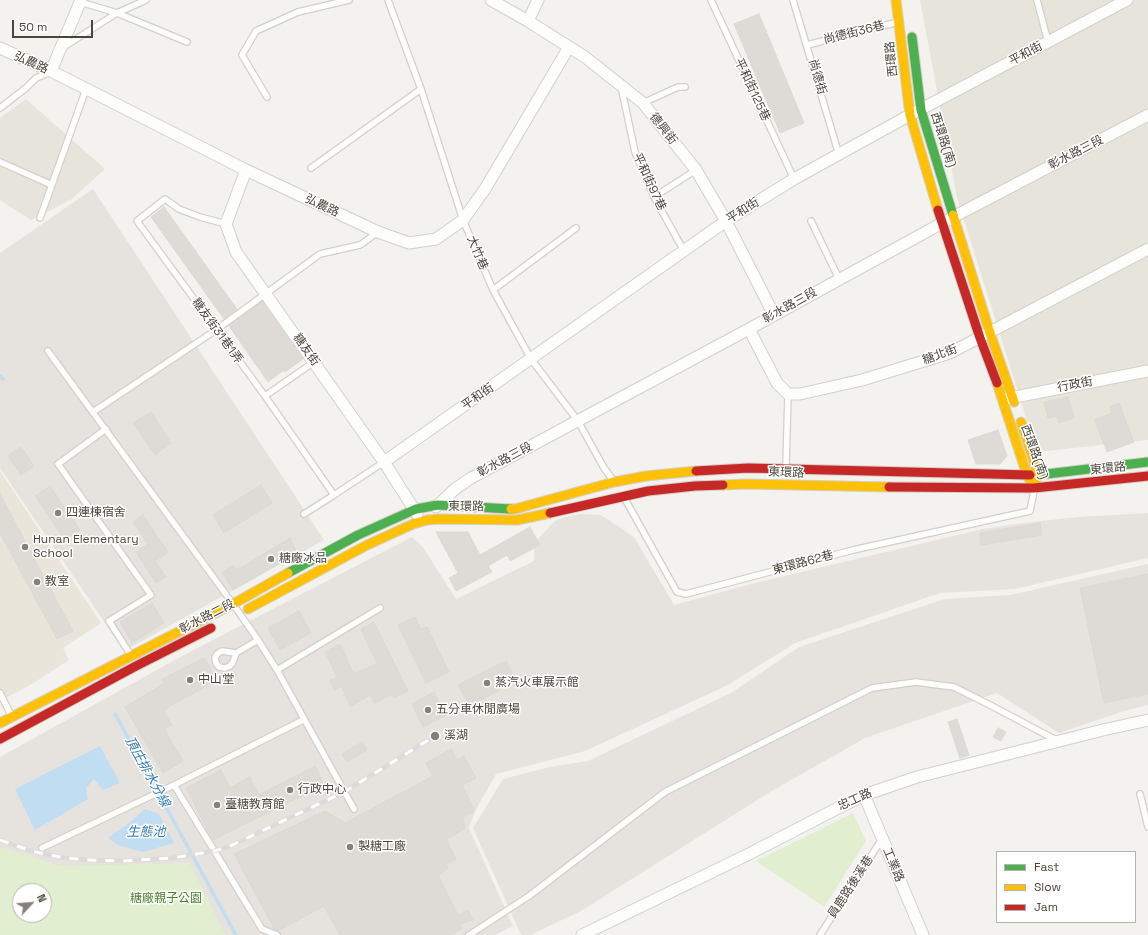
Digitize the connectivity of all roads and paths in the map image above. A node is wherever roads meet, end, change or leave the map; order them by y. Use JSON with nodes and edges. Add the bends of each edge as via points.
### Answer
{"nodes":[{"id":1,"x":146,"y":0,"type":"edge"},
{"id":2,"x":349,"y":0,"type":"edge"},
{"id":3,"x":388,"y":0,"type":"edge"},
{"id":4,"x":491,"y":0,"type":"edge"},
{"id":5,"x":538,"y":0,"type":"edge"},
{"id":6,"x":711,"y":0,"type":"edge"},
{"id":7,"x":793,"y":0,"type":"edge"},
{"id":8,"x":896,"y":0,"type":"edge"},
{"id":9,"x":1037,"y":0,"type":"edge"},
{"id":10,"x":1127,"y":0,"type":"edge"},
{"id":11,"x":80,"y":1,"type":"edge"},
{"id":12,"x":117,"y":13,"type":"junction"},
{"id":13,"x":528,"y":21,"type":"junction"},
{"id":14,"x":900,"y":22,"type":"junction"},
{"id":15,"x":911,"y":31,"type":"dead end"},
{"id":16,"x":187,"y":42,"type":"dead end"},
{"id":17,"x":1048,"y":42,"type":"junction"},
{"id":18,"x":807,"y":45,"type":"junction"},
{"id":19,"x":570,"y":47,"type":"junction"},
{"id":20,"x":0,"y":48,"type":"edge"},
{"id":21,"x":60,"y":49,"type":"junction"},
{"id":22,"x":51,"y":72,"type":"junction"},
{"id":23,"x":621,"y":86,"type":"junction"},
{"id":24,"x":686,"y":87,"type":"dead end"},
{"id":25,"x":86,"y":89,"type":"junction"},
{"id":26,"x":421,"y":89,"type":"junction"},
{"id":27,"x":267,"y":97,"type":"dead end"},
{"id":28,"x":643,"y":103,"type":"junction"},
{"id":29,"x":0,"y":108,"type":"edge"},
{"id":30,"x":921,"y":110,"type":"junction"},
{"id":31,"x":910,"y":115,"type":"junction"},
{"id":32,"x":1148,"y":115,"type":"edge"},
{"id":33,"x":839,"y":155,"type":"junction"},
{"id":34,"x":0,"y":162,"type":"edge"},
{"id":35,"x":311,"y":168,"type":"dead end"},
{"id":36,"x":246,"y":170,"type":"junction"},
{"id":37,"x":696,"y":170,"type":"junction"},
{"id":38,"x":794,"y":179,"type":"junction"},
{"id":39,"x":52,"y":185,"type":"junction"},
{"id":40,"x":654,"y":197,"type":"junction"},
{"id":41,"x":955,"y":216,"type":"junction"},
{"id":42,"x":40,"y":218,"type":"dead end"},
{"id":43,"x":463,"y":220,"type":"junction"},
{"id":44,"x":810,"y":221,"type":"dead end"},
{"id":45,"x":726,"y":222,"type":"junction"},
{"id":46,"x":942,"y":222,"type":"junction"},
{"id":47,"x":226,"y":224,"type":"junction"},
{"id":48,"x":576,"y":228,"type":"dead end"},
{"id":49,"x":378,"y":232,"type":"junction"},
{"id":50,"x":1148,"y":248,"type":"edge"},
{"id":51,"x":684,"y":251,"type":"junction"},
{"id":52,"x":839,"y":279,"type":"junction"},
{"id":53,"x":493,"y":290,"type":"junction"},
{"id":54,"x":266,"y":293,"type":"junction"},
{"id":55,"x":774,"y":315,"type":"junction"},
{"id":56,"x":749,"y":329,"type":"junction"},
{"id":57,"x":216,"y":330,"type":"junction"},
{"id":58,"x":990,"y":333,"type":"junction"},
{"id":59,"x":980,"y":338,"type":"junction"},
{"id":60,"x":48,"y":351,"type":"dead end"},
{"id":61,"x":531,"y":359,"type":"junction"},
{"id":62,"x":314,"y":362,"type":"junction"},
{"id":63,"x":1148,"y":371,"type":"edge"},
{"id":64,"x":788,"y":394,"type":"junction"},
{"id":65,"x":264,"y":396,"type":"junction"},
{"id":66,"x":1008,"y":398,"type":"junction"},
{"id":67,"x":93,"y":412,"type":"junction"},
{"id":68,"x":578,"y":421,"type":"junction"},
{"id":69,"x":106,"y":430,"type":"junction"},
{"id":70,"x":384,"y":462,"type":"junction"},
{"id":71,"x":1148,"y":462,"type":"edge"},
{"id":72,"x":786,"y":470,"type":"junction"},
{"id":73,"x":1027,"y":475,"type":"junction"},
{"id":74,"x":1038,"y":475,"type":"junction"},
{"id":75,"x":1148,"y":476,"type":"edge"},
{"id":76,"x":1034,"y":488,"type":"junction"},
{"id":77,"x":619,"y":489,"type":"junction"},
{"id":78,"x":334,"y":495,"type":"junction"},
{"id":79,"x":438,"y":505,"type":"junction"},
{"id":80,"x":414,"y":510,"type":"junction"},
{"id":81,"x":304,"y":514,"type":"dead end"},
{"id":82,"x":424,"y":521,"type":"junction"},
{"id":83,"x":233,"y":604,"type":"junction"},
{"id":84,"x":380,"y":608,"type":"dead end"},
{"id":85,"x":236,"y":615,"type":"junction"},
{"id":86,"x":223,"y":622,"type":"dead end"},
{"id":87,"x":258,"y":640,"type":"junction"},
{"id":88,"x":236,"y":653,"type":"dead end"},
{"id":89,"x":131,"y":655,"type":"junction"},
{"id":90,"x":277,"y":670,"type":"junction"},
{"id":91,"x":0,"y":694,"type":"edge"},
{"id":92,"x":12,"y":717,"type":"junction"},
{"id":93,"x":303,"y":720,"type":"junction"},
{"id":94,"x":1148,"y":720,"type":"edge"},
{"id":95,"x":0,"y":723,"type":"edge"},
{"id":96,"x":18,"y":729,"type":"junction"},
{"id":97,"x":0,"y":739,"type":"edge"},
{"id":98,"x":1058,"y":742,"type":"junction"},
{"id":99,"x":174,"y":785,"type":"junction"},
{"id":100,"x":1140,"y":794,"type":"dead end"},
{"id":101,"x":864,"y":795,"type":"junction"},
{"id":102,"x":354,"y":809,"type":"dead end"},
{"id":103,"x":1148,"y":827,"type":"edge"},
{"id":104,"x":882,"y":839,"type":"junction"},
{"id":105,"x":42,"y":848,"type":"dead end"},
{"id":106,"x":277,"y":935,"type":"edge"},
{"id":107,"x":469,"y":935,"type":"edge"},
{"id":108,"x":582,"y":935,"type":"edge"},
{"id":109,"x":820,"y":935,"type":"edge"},
{"id":110,"x":923,"y":935,"type":"edge"}],
"edges":[{"from":1,"to":12,"type":"lane"},
{"from":2,"to":27,"type":"lane","via":[[298,12],[256,31],[242,55]]},
{"from":3,"to":26,"type":"lane","name":"大竹巷"},
{"from":4,"to":13,"type":"street","name":"德興街"},
{"from":5,"to":13,"type":"street"},
{"from":6,"to":38,"type":"lane","name":"平和街125巷"},
{"from":7,"to":18,"type":"lane","name":"尚德街"},
{"from":8,"to":14,"type":"main road","name":"西環路"},
{"from":9,"to":17,"type":"lane"},
{"from":10,"to":17,"type":"street","name":"平和街"},
{"from":11,"to":12,"type":"lane"},
{"from":11,"to":21,"type":"street"},
{"from":12,"to":16,"type":"lane"},
{"from":12,"to":21,"type":"lane"},
{"from":13,"to":19,"type":"street","name":"德興街"},
{"from":14,"to":18,"type":"lane","name":"尚德街36巷"},
{"from":14,"to":31,"type":"main road","name":"西環路"},
{"from":15,"to":30,"type":"main road","name":"西環路"},
{"from":17,"to":30,"type":"street","name":"平和街"},
{"from":18,"to":33,"type":"lane","name":"尚德街"},
{"from":19,"to":23,"type":"street","name":"德興街"},
{"from":19,"to":43,"type":"street","name":"弘農路","via":[[485,189]]},
{"from":20,"to":22,"type":"street","name":"弘農路"},
{"from":21,"to":22,"type":"street"},
{"from":22,"to":25,"type":"street","name":"弘農路"},
{"from":22,"to":29,"type":"lane","via":[[36,78]]},
{"from":23,"to":28,"type":"street","name":"德興街"},
{"from":23,"to":40,"type":"lane","name":"平和街97巷","via":[[635,152]]},
{"from":24,"to":28,"type":"lane","via":[[678,87]]},
{"from":25,"to":36,"type":"street","name":"弘農路"},
{"from":25,"to":39,"type":"lane"},
{"from":26,"to":35,"type":"lane"},
{"from":26,"to":43,"type":"lane","name":"大竹巷"},
{"from":28,"to":37,"type":"street","name":"德興街"},
{"from":30,"to":31,"type":"street","name":"平和街"},
{"from":30,"to":41,"type":"main road","name":"西環路(南)"},
{"from":31,"to":33,"type":"street","name":"平和街"},
{"from":31,"to":46,"type":"main road","name":"西環路(南)"},
{"from":32,"to":41,"type":"street","name":"彰水路三段"},
{"from":33,"to":38,"type":"street","name":"平和街"},
{"from":34,"to":39,"type":"lane"},
{"from":36,"to":47,"type":"street"},
{"from":36,"to":49,"type":"street","name":"弘農路"},
{"from":37,"to":40,"type":"lane"},
{"from":37,"to":45,"type":"street","name":"德興街"},
{"from":38,"to":45,"type":"street","name":"平和街"},
{"from":39,"to":42,"type":"lane"},
{"from":40,"to":51,"type":"lane","name":"平和街97巷"},
{"from":41,"to":46,"type":"street","name":"彰水路三段"},
{"from":41,"to":58,"type":"main road","name":"西環路(南)"},
{"from":43,"to":49,"type":"street","name":"弘農路","via":[[436,239],[409,243]]},
{"from":43,"to":53,"type":"lane","name":"大竹巷"},
{"from":44,"to":52,"type":"lane"},
{"from":45,"to":51,"type":"street","name":"平和街"},
{"from":45,"to":55,"type":"street","name":"德興街"},
{"from":46,"to":52,"type":"street","name":"彰水路三段"},
{"from":46,"to":59,"type":"main road","name":"西環路(南)"},
{"from":47,"to":54,"type":"street","name":"糖友街","via":[[236,252]]},
{"from":47,"to":57,"type":"lane","name":"糖友街31巷1弄","via":[[179,209],[164,199],[137,221]]},
{"from":48,"to":53,"type":"lane"},
{"from":49,"to":54,"type":"lane","via":[[360,244],[320,254]]},
{"from":50,"to":58,"type":"street","name":"糖北街"},
{"from":51,"to":61,"type":"street","name":"平和街"},
{"from":52,"to":55,"type":"street","name":"彰水路三段"},
{"from":53,"to":61,"type":"lane","name":"大竹巷"},
{"from":54,"to":57,"type":"lane"},
{"from":54,"to":62,"type":"street","name":"糖友街"},
{"from":55,"to":56,"type":"street","name":"彰水路三段"},
{"from":56,"to":64,"type":"street","via":[[777,383]]},
{"from":56,"to":68,"type":"street","name":"彰水路三段"},
{"from":57,"to":65,"type":"lane","name":"糖友街31巷1弄"},
{"from":57,"to":67,"type":"lane"},
{"from":58,"to":59,"type":"street","name":"糖北街"},
{"from":58,"to":66,"type":"main road","name":"西環路(南)"},
{"from":59,"to":64,"type":"street","name":"糖北街","via":[[950,353],[862,380],[800,394]]},
{"from":59,"to":66,"type":"main road","name":"西環路(南)"},
{"from":60,"to":67,"type":"lane"},
{"from":61,"to":68,"type":"lane","name":"大竹巷"},
{"from":61,"to":70,"type":"street","name":"平和街"},
{"from":62,"to":65,"type":"lane"},
{"from":62,"to":70,"type":"street","name":"糖友街"},
{"from":63,"to":66,"type":"street","name":"行政街"},
{"from":64,"to":72,"type":"lane"},
{"from":65,"to":78,"type":"lane","name":"糖友街31巷1弄"},
{"from":66,"to":73,"type":"main road","name":"西環路(南)"},
{"from":66,"to":74,"type":"main road","name":"西環路(南)"},
{"from":67,"to":69,"type":"lane"},
{"from":68,"to":77,"type":"lane","name":"大竹巷","via":[[604,468]]},
{"from":68,"to":79,"type":"street","name":"彰水路三段","via":[[471,478],[454,489]]},
{"from":69,"to":83,"type":"lane"},
{"from":69,"to":89,"type":"lane","via":[[58,464],[151,595],[109,621]]},
{"from":70,"to":78,"type":"lane"},
{"from":70,"to":80,"type":"street","name":"糖友街"},
{"from":71,"to":74,"type":"main road","name":"東環路"},
{"from":72,"to":73,"type":"main road","name":"東環路"},
{"from":72,"to":77,"type":"main road","name":"東環路","via":[[700,470],[646,476]]},
{"from":73,"to":74,"type":"main road","name":"東環路"},
{"from":73,"to":76,"type":"main road","name":"西環路(南)"},
{"from":74,"to":76,"type":"main road","name":"西環路(南)"},
{"from":75,"to":76,"type":"main road","name":"東環路"},
{"from":76,"to":77,"type":"main road","name":"東環路","via":[[746,484],[648,491]]},
{"from":76,"to":77,"type":"lane","name":"東環路62巷","via":[[1030,511],[853,550],[686,594],[677,592]]},
{"from":77,"to":79,"type":"main road","name":"東環路","via":[[515,509]]},
{"from":77,"to":82,"type":"main road","name":"東環路","via":[[517,520],[438,518]]},
{"from":78,"to":81,"type":"lane"},
{"from":79,"to":80,"type":"main road"},
{"from":79,"to":82,"type":"street","name":"彰水路三段"},
{"from":80,"to":82,"type":"street","name":"糖友街"},
{"from":80,"to":83,"type":"main road","name":"彰水路二段","via":[[358,535]]},
{"from":82,"to":85,"type":"main road","name":"彰水路二段","via":[[367,545]]},
{"from":83,"to":85,"type":"lane"},
{"from":83,"to":89,"type":"main road","name":"彰水路二段"},
{"from":84,"to":90,"type":"lane"},
{"from":85,"to":87,"type":"lane"},
{"from":86,"to":96,"type":"main road","name":"彰水路二段"},
{"from":87,"to":88,"type":"lane"},
{"from":87,"to":90,"type":"lane"},
{"from":89,"to":92,"type":"main road","name":"彰水路二段"},
{"from":90,"to":93,"type":"lane"},
{"from":91,"to":92,"type":"lane"},
{"from":92,"to":95,"type":"main road","name":"彰水路二段"},
{"from":92,"to":96,"type":"lane"},
{"from":93,"to":99,"type":"lane"},
{"from":93,"to":102,"type":"lane"},
{"from":94,"to":98,"type":"street","name":"忠工路"},
{"from":96,"to":97,"type":"main road","name":"彰水路二段"},
{"from":98,"to":101,"type":"street","name":"忠工路","via":[[917,778]]},
{"from":98,"to":107,"type":"lane","via":[[954,687],[916,682],[872,688],[666,792],[529,896]]},
{"from":99,"to":105,"type":"lane"},
{"from":99,"to":106,"type":"lane","via":[[262,929]]},
{"from":100,"to":103,"type":"lane"},
{"from":101,"to":104,"type":"street","name":"工業路"},
{"from":101,"to":108,"type":"street","name":"忠工路"},
{"from":104,"to":109,"type":"lane","name":"員鹿路後溪巷"},
{"from":104,"to":110,"type":"street","name":"工業路"}]}
